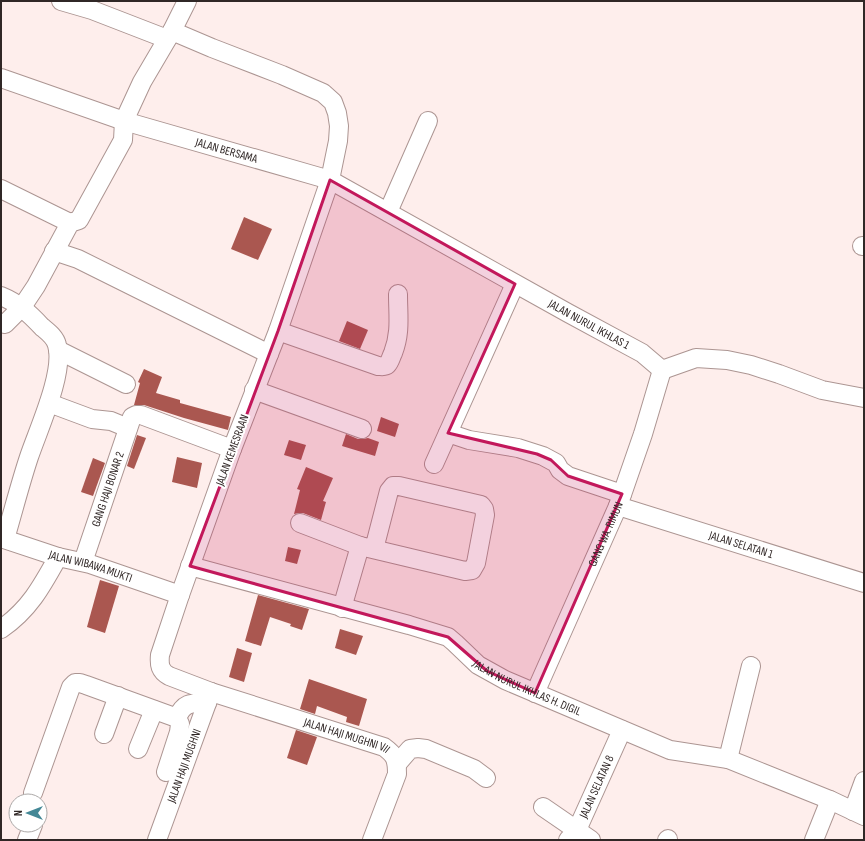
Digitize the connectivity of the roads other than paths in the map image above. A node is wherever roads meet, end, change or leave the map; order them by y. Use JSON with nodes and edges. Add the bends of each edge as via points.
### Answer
{"nodes":[{"id":1,"x":61,"y":1,"type":"edge"},
{"id":2,"x":187,"y":1,"type":"edge"},
{"id":3,"x":94,"y":6,"type":"edge"},
{"id":4,"x":170,"y":35,"type":"junction"},
{"id":5,"x":1,"y":78,"type":"edge"},
{"id":6,"x":124,"y":121,"type":"junction"},
{"id":7,"x":428,"y":121,"type":"dead end"},
{"id":8,"x":330,"y":180,"type":"junction"},
{"id":9,"x":1,"y":189,"type":"edge"},
{"id":10,"x":388,"y":212,"type":"junction"},
{"id":11,"x":70,"y":223,"type":"junction"},
{"id":12,"x":54,"y":250,"type":"junction"},
{"id":13,"x":515,"y":284,"type":"junction"},
{"id":14,"x":398,"y":294,"type":"dead end"},
{"id":15,"x":1,"y":296,"type":"edge"},
{"id":16,"x":22,"y":307,"type":"junction"},
{"id":17,"x":1,"y":323,"type":"edge"},
{"id":18,"x":278,"y":331,"type":"junction"},
{"id":19,"x":58,"y":350,"type":"junction"},
{"id":20,"x":268,"y":354,"type":"junction"},
{"id":21,"x":662,"y":370,"type":"junction"},
{"id":22,"x":126,"y":384,"type":"dead end"},
{"id":23,"x":254,"y":390,"type":"junction"},
{"id":24,"x":864,"y":398,"type":"edge"},
{"id":25,"x":49,"y":403,"type":"junction"},
{"id":26,"x":130,"y":423,"type":"junction"},
{"id":27,"x":362,"y":429,"type":"dead end"},
{"id":28,"x":448,"y":433,"type":"junction"},
{"id":29,"x":232,"y":448,"type":"junction"},
{"id":30,"x":434,"y":464,"type":"dead end"},
{"id":31,"x":620,"y":500,"type":"junction"},
{"id":32,"x":300,"y":523,"type":"dead end"},
{"id":33,"x":3,"y":539,"type":"edge"},
{"id":34,"x":367,"y":548,"type":"junction"},
{"id":35,"x":58,"y":557,"type":"junction"},
{"id":36,"x":83,"y":562,"type":"junction"},
{"id":37,"x":190,"y":566,"type":"junction"},
{"id":38,"x":864,"y":583,"type":"edge"},
{"id":39,"x":180,"y":595,"type":"junction"},
{"id":40,"x":342,"y":608,"type":"junction"},
{"id":41,"x":1,"y":629,"type":"edge"},
{"id":42,"x":752,"y":666,"type":"dead end"},
{"id":43,"x":535,"y":694,"type":"junction"},
{"id":44,"x":118,"y":696,"type":"junction"},
{"id":45,"x":209,"y":697,"type":"junction"},
{"id":46,"x":154,"y":710,"type":"junction"},
{"id":47,"x":177,"y":718,"type":"junction"},
{"id":48,"x":622,"y":730,"type":"junction"},
{"id":49,"x":104,"y":734,"type":"dead end"},
{"id":50,"x":138,"y":749,"type":"dead end"},
{"id":51,"x":728,"y":759,"type":"junction"},
{"id":52,"x":397,"y":764,"type":"junction"},
{"id":53,"x":166,"y":772,"type":"dead end"},
{"id":54,"x":486,"y":778,"type":"dead end"},
{"id":55,"x":864,"y":781,"type":"edge"},
{"id":56,"x":34,"y":793,"type":"dead end"},
{"id":57,"x":830,"y":800,"type":"junction"},
{"id":58,"x":543,"y":807,"type":"dead end"},
{"id":59,"x":858,"y":814,"type":"edge"},
{"id":60,"x":572,"y":835,"type":"edge"},
{"id":61,"x":157,"y":840,"type":"edge"},
{"id":62,"x":372,"y":840,"type":"edge"},
{"id":63,"x":591,"y":840,"type":"edge"},
{"id":64,"x":814,"y":840,"type":"edge"}],
"edges":[{"from":1,"to":3,"type":"street","name":"JALAN KEMESRAAN"},
{"from":2,"to":4,"type":"street"},
{"from":3,"to":4,"type":"street","name":"JALAN KEMESRAAN"},
{"from":4,"to":6,"type":"street","via":[[142,82]]},
{"from":4,"to":8,"type":"street","name":"JALAN KEMESRAAN","via":[[282,75],[323,94],[333,102],[339,126]]},
{"from":5,"to":6,"type":"street","name":"JALAN BERSAMA"},
{"from":6,"to":8,"type":"street","name":"JALAN BERSAMA"},
{"from":6,"to":11,"type":"street","via":[[123,140],[79,220]]},
{"from":7,"to":10,"type":"street"},
{"from":8,"to":10,"type":"street","name":"JALAN NURUL IKHLAS 1"},
{"from":8,"to":18,"type":"street","name":"JALAN KEMESRAAN"},
{"from":9,"to":11,"type":"street"},
{"from":10,"to":13,"type":"street","name":"JALAN NURUL IKHLAS 1"},
{"from":11,"to":12,"type":"street"},
{"from":12,"to":16,"type":"street"},
{"from":12,"to":20,"type":"street","via":[[78,259]]},
{"from":13,"to":21,"type":"street","name":"JALAN NURUL IKHLAS 1","via":[[642,353]]},
{"from":13,"to":28,"type":"street"},
{"from":14,"to":18,"type":"street","via":[[397,343],[390,360],[384,366]]},
{"from":15,"to":16,"type":"street"},
{"from":16,"to":17,"type":"street","via":[[5,324]]},
{"from":16,"to":19,"type":"street","via":[[54,338]]},
{"from":18,"to":20,"type":"street","name":"JALAN KEMESRAAN"},
{"from":19,"to":22,"type":"street"},
{"from":19,"to":25,"type":"street","via":[[57,370]]},
{"from":20,"to":23,"type":"street","name":"JALAN KEMESRAAN"},
{"from":21,"to":24,"type":"street","via":[[696,358],[727,360],[758,367],[822,390]]},
{"from":21,"to":31,"type":"street","name":"GANG WA. RIMUN"},
{"from":23,"to":27,"type":"street"},
{"from":23,"to":29,"type":"street","name":"JALAN KEMESRAAN"},
{"from":25,"to":26,"type":"street","via":[[92,419]]},
{"from":25,"to":33,"type":"street"},
{"from":26,"to":29,"type":"street","via":[[136,415],[141,415]]},
{"from":26,"to":36,"type":"street","name":"GANG HAJI BONAR 2"},
{"from":28,"to":30,"type":"street"},
{"from":28,"to":31,"type":"street","name":"JALAN SELATAN 1","via":[[469,440],[533,452],[551,460],[568,476]]},
{"from":29,"to":37,"type":"street","name":"JALAN KEMESRAAN"},
{"from":31,"to":38,"type":"street","name":"JALAN SELATAN 1"},
{"from":31,"to":43,"type":"street","name":"GANG WA. RIMUN"},
{"from":32,"to":34,"type":"street"},
{"from":33,"to":35,"type":"street","name":"JALAN WIBAWA MUKTI"},
{"from":34,"to":34,"type":"street","via":[[472,570],[476,563],[484,509],[481,505],[393,486]]},
{"from":34,"to":40,"type":"street"},
{"from":35,"to":36,"type":"street","name":"JALAN WIBAWA MUKTI"},
{"from":35,"to":41,"type":"street","via":[[32,601],[13,621]]},
{"from":36,"to":39,"type":"street","name":"JALAN WIBAWA MUKTI"},
{"from":37,"to":39,"type":"street","name":"JALAN KEMESRAAN"},
{"from":37,"to":40,"type":"street","name":"JALAN NURUL IKHLAS H. DIGIL"},
{"from":39,"to":45,"type":"street","name":"JALAN KEMESRAAN","via":[[160,655],[160,668],[169,676]]},
{"from":40,"to":43,"type":"street","name":"JALAN NURUL IKHLAS H. DIGIL","via":[[448,637],[487,671]]},
{"from":42,"to":51,"type":"street"},
{"from":43,"to":48,"type":"street","name":"JALAN NURUL IKHLAS H. DIGIL"},
{"from":44,"to":46,"type":"street"},
{"from":44,"to":49,"type":"street"},
{"from":44,"to":56,"type":"street","via":[[80,683],[75,683],[71,687]]},
{"from":45,"to":47,"type":"street","via":[[186,705],[180,710]]},
{"from":45,"to":52,"type":"street","name":"JALAN HAJI MUGHNI VII","via":[[384,746],[394,754]]},
{"from":45,"to":61,"type":"street","name":"JALAN HAJI MUGHNI"},
{"from":46,"to":47,"type":"street"},
{"from":46,"to":50,"type":"street"},
{"from":47,"to":53,"type":"street","via":[[180,724],[179,732]]},
{"from":48,"to":51,"type":"street","name":"JALAN NURUL IKHLAS H. DIGIL","via":[[670,750]]},
{"from":48,"to":60,"type":"street","name":"JALAN SELATAN 8"},
{"from":51,"to":57,"type":"street","name":"JALAN NURUL IKHLAS H. DIGIL"},
{"from":52,"to":54,"type":"street","via":[[410,749],[426,749],[474,769]]},
{"from":52,"to":62,"type":"street","name":"JALAN HAJI MUGHNI VII","via":[[397,774]]},
{"from":55,"to":59,"type":"street"},
{"from":57,"to":59,"type":"street","name":"JALAN NURUL IKHLAS H. DIGIL"},
{"from":57,"to":64,"type":"street"},
{"from":58,"to":60,"type":"street"},
{"from":60,"to":63,"type":"street"}]}
